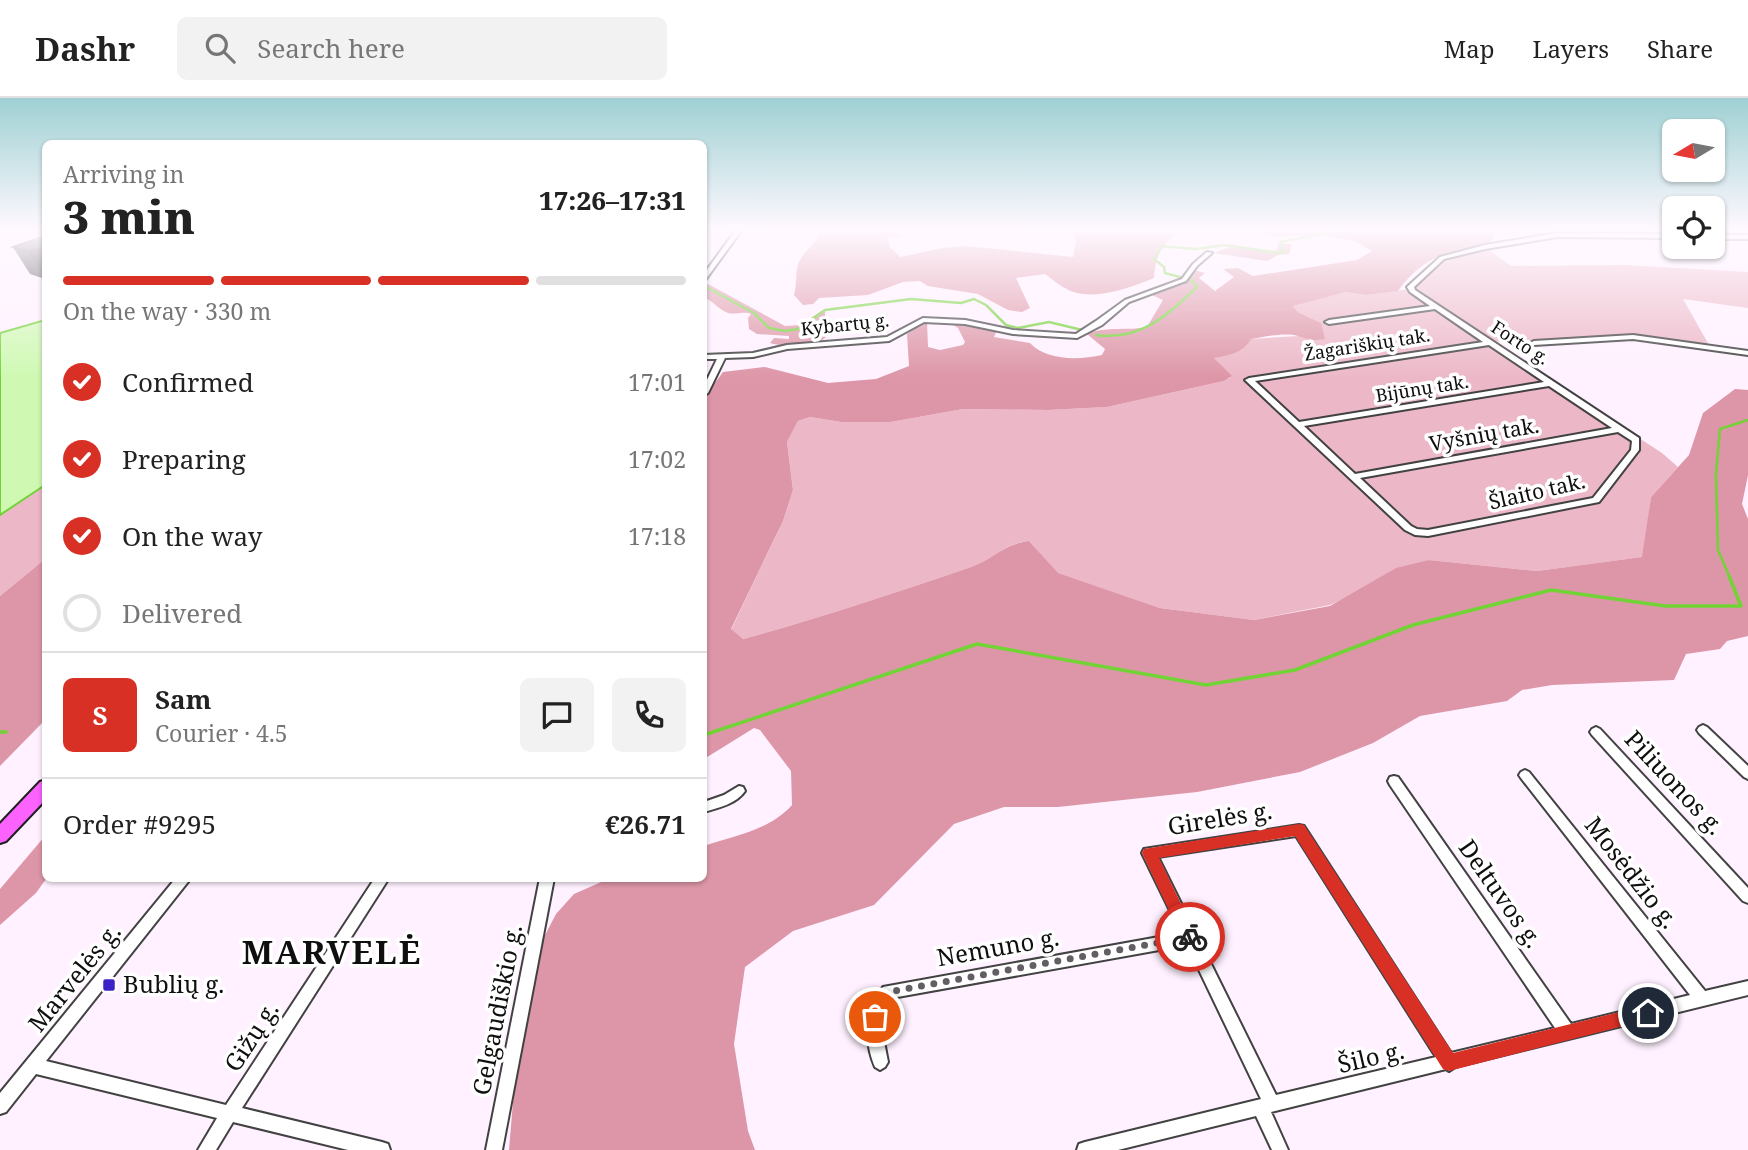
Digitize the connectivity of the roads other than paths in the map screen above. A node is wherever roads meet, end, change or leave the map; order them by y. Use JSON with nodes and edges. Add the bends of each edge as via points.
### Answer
{"nodes":[{"id":1,"x":1182,"y":280,"type":"edge"},
{"id":2,"x":1417,"y":280,"type":"edge"},
{"id":3,"x":1437,"y":307,"type":"junction"},
{"id":4,"x":1329,"y":322,"type":"dead end"},
{"id":5,"x":1490,"y":343,"type":"junction"},
{"id":6,"x":1534,"y":343,"type":"dead end"},
{"id":7,"x":1748,"y":353,"type":"edge"},
{"id":8,"x":707,"y":357,"type":"edge"},
{"id":9,"x":723,"y":357,"type":"junction"},
{"id":10,"x":1552,"y":383,"type":"junction"},
{"id":11,"x":707,"y":387,"type":"edge"},
{"id":12,"x":1296,"y":425,"type":"junction"},
{"id":13,"x":1620,"y":429,"type":"junction"},
{"id":14,"x":1636,"y":440,"type":"joint"},
{"id":15,"x":1353,"y":477,"type":"junction"},
{"id":16,"x":1703,"y":730,"type":"dead end"},
{"id":17,"x":1596,"y":732,"type":"dead end"},
{"id":18,"x":1748,"y":774,"type":"edge"},
{"id":19,"x":1525,"y":775,"type":"dead end"},
{"id":20,"x":1394,"y":781,"type":"dead end"},
{"id":21,"x":42,"y":791,"type":"edge"},
{"id":22,"x":739,"y":791,"type":"dead end"},
{"id":23,"x":707,"y":806,"type":"edge"},
{"id":24,"x":0,"y":836,"type":"edge"},
{"id":25,"x":182,"y":882,"type":"edge"},
{"id":26,"x":380,"y":882,"type":"edge"},
{"id":27,"x":546,"y":882,"type":"edge"},
{"id":28,"x":1748,"y":897,"type":"edge"},
{"id":29,"x":1190,"y":938,"type":"junction"},
{"id":30,"x":1748,"y":988,"type":"edge"},
{"id":31,"x":1702,"y":999,"type":"junction"},
{"id":32,"x":1568,"y":1032,"type":"junction"},
{"id":33,"x":880,"y":1062,"type":"dead end"},
{"id":34,"x":1449,"y":1063,"type":"junction"},
{"id":35,"x":33,"y":1066,"type":"junction"},
{"id":36,"x":0,"y":1106,"type":"edge"},
{"id":37,"x":1266,"y":1106,"type":"junction"},
{"id":38,"x":230,"y":1113,"type":"junction"},
{"id":39,"x":206,"y":1150,"type":"edge"},
{"id":40,"x":382,"y":1150,"type":"edge"},
{"id":41,"x":494,"y":1150,"type":"edge"},
{"id":42,"x":1085,"y":1150,"type":"edge"},
{"id":43,"x":1280,"y":1150,"type":"edge"}],
"edges":[{"from":1,"to":9,"type":"street","name":"Kybartų g.","via":[[1127,301],[1077,336],[923,320],[888,339]]},
{"from":2,"to":3,"type":"street","name":"Forto g.","via":[[1410,287]]},
{"from":3,"to":4,"type":"street"},
{"from":3,"to":5,"type":"street","name":"Forto g."},
{"from":5,"to":10,"type":"street","name":"Forto g."},
{"from":5,"to":12,"type":"street","name":"Žagariškių tak.","via":[[1249,380]]},
{"from":6,"to":7,"type":"street","via":[[1633,337]]},
{"from":8,"to":9,"type":"street","name":"Kybartų g."},
{"from":9,"to":11,"type":"street"},
{"from":10,"to":12,"type":"street","name":"Bijūnų tak."},
{"from":10,"to":13,"type":"street","name":"Forto g."},
{"from":12,"to":15,"type":"street"},
{"from":13,"to":14,"type":"street","name":"Forto g."},
{"from":13,"to":15,"type":"street","name":"Vyšnių tak."},
{"from":14,"to":15,"type":"street","name":"Šlaito tak.","via":[[1635,450],[1596,500],[1428,533],[1408,528]]},
{"from":16,"to":18,"type":"street"},
{"from":17,"to":28,"type":"street","name":"Piliuonos g."},
{"from":19,"to":31,"type":"street","name":"Mosėdžio g."},
{"from":20,"to":32,"type":"street","name":"Deltuvos g."},
{"from":21,"to":24,"type":"main road"},
{"from":22,"to":23,"type":"street"},
{"from":25,"to":35,"type":"street","name":"Marvelės g."},
{"from":26,"to":38,"type":"street","name":"Gižų g."},
{"from":27,"to":41,"type":"street","name":"Gelgaudiškio g."},
{"from":29,"to":33,"type":"street","name":"Nemuno g.","via":[[888,992],[875,1017]]},
{"from":29,"to":34,"type":"street","name":"Girelės g.","via":[[1149,853],[1299,830]]},
{"from":29,"to":37,"type":"street","name":"Girelės g."},
{"from":30,"to":31,"type":"street","name":"Šilo g."},
{"from":31,"to":32,"type":"street","name":"Šilo g."},
{"from":32,"to":34,"type":"street","name":"Šilo g."},
{"from":34,"to":37,"type":"street","name":"Šilo g."},
{"from":35,"to":36,"type":"street","name":"Marvelės g."},
{"from":35,"to":38,"type":"street"},
{"from":37,"to":42,"type":"street","name":"Šilo g."},
{"from":37,"to":43,"type":"street","name":"Girelės g."},
{"from":38,"to":39,"type":"street","name":"Gižų g."},
{"from":38,"to":40,"type":"street"}]}
